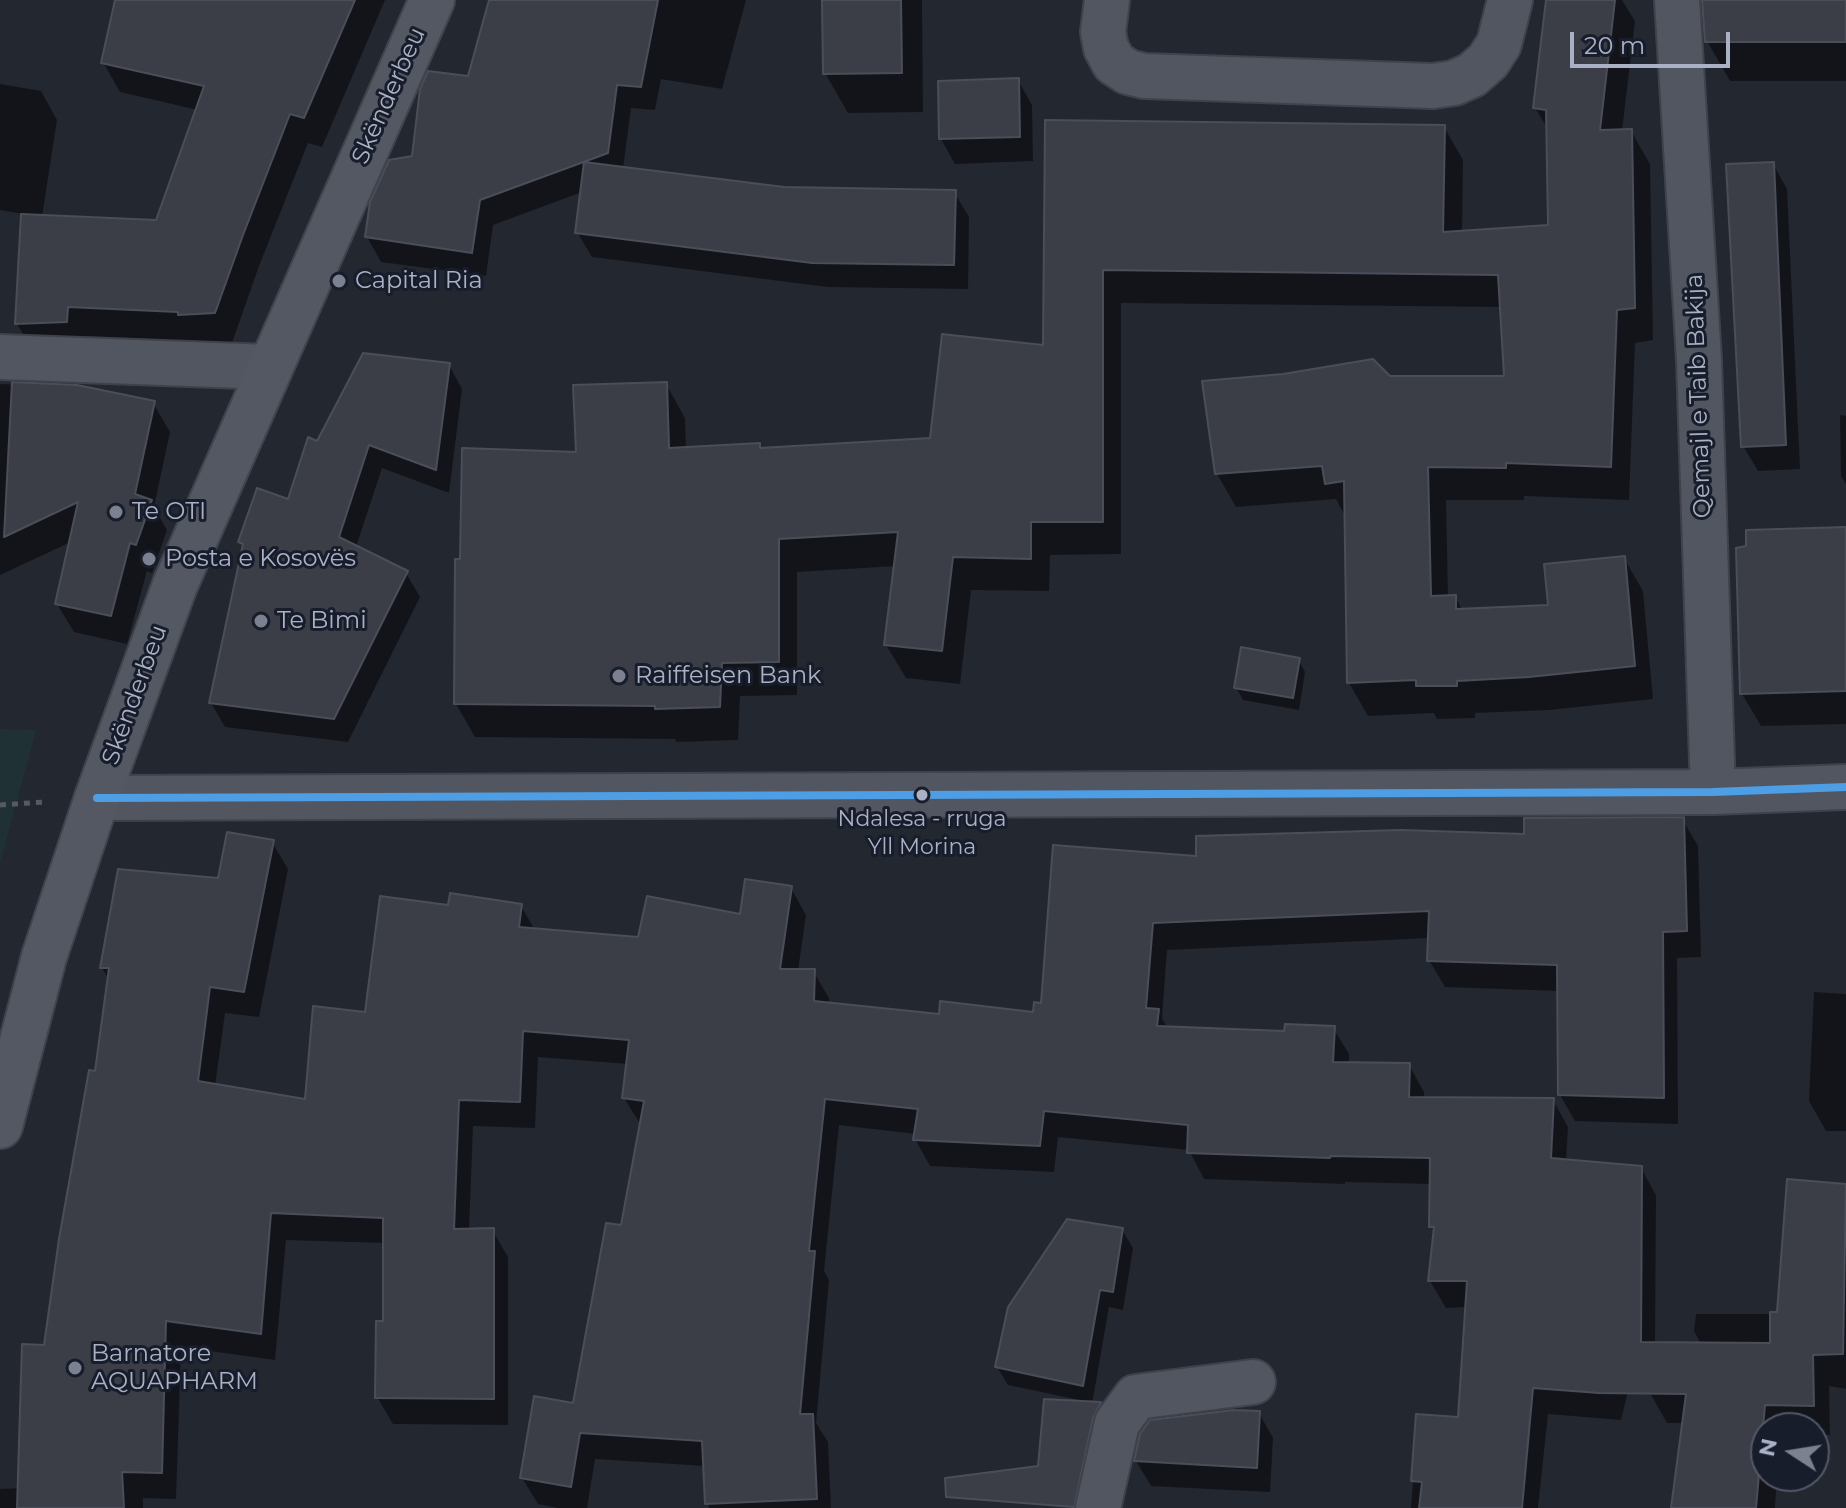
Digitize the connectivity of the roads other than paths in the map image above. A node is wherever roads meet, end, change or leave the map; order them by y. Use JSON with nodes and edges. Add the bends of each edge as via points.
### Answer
{"nodes":[{"id":1,"x":432,"y":0,"type":"edge"},
{"id":2,"x":1107,"y":0,"type":"edge"},
{"id":3,"x":1510,"y":0,"type":"edge"},
{"id":4,"x":1677,"y":0,"type":"edge"},
{"id":5,"x":0,"y":357,"type":"edge"},
{"id":6,"x":269,"y":367,"type":"junction"},
{"id":7,"x":1846,"y":787,"type":"edge"},
{"id":8,"x":1713,"y":792,"type":"junction"},
{"id":9,"x":97,"y":798,"type":"junction"},
{"id":10,"x":0,"y":1126,"type":"edge"},
{"id":11,"x":1253,"y":1382,"type":"dead end"},
{"id":12,"x":1098,"y":1508,"type":"edge"}],
"edges":[{"from":1,"to":6,"type":"main road","name":"Skënderbeu"},
{"from":2,"to":3,"type":"street","via":[[1106,48],[1114,63],[1128,72],[1433,86],[1472,75],[1488,61],[1499,44]]},
{"from":4,"to":8,"type":"street","name":"Qemajl e Taib Bakija","via":[[1699,360]]},
{"from":5,"to":6,"type":"street"},
{"from":6,"to":9,"type":"main road","name":"Skënderbeu","via":[[175,585]]},
{"from":7,"to":8,"type":"street"},
{"from":8,"to":9,"type":"street"},
{"from":9,"to":10,"type":"main road","name":"Skënderbeu","via":[[44,957]]},
{"from":11,"to":12,"type":"street","via":[[1136,1397],[1117,1423]]}]}
